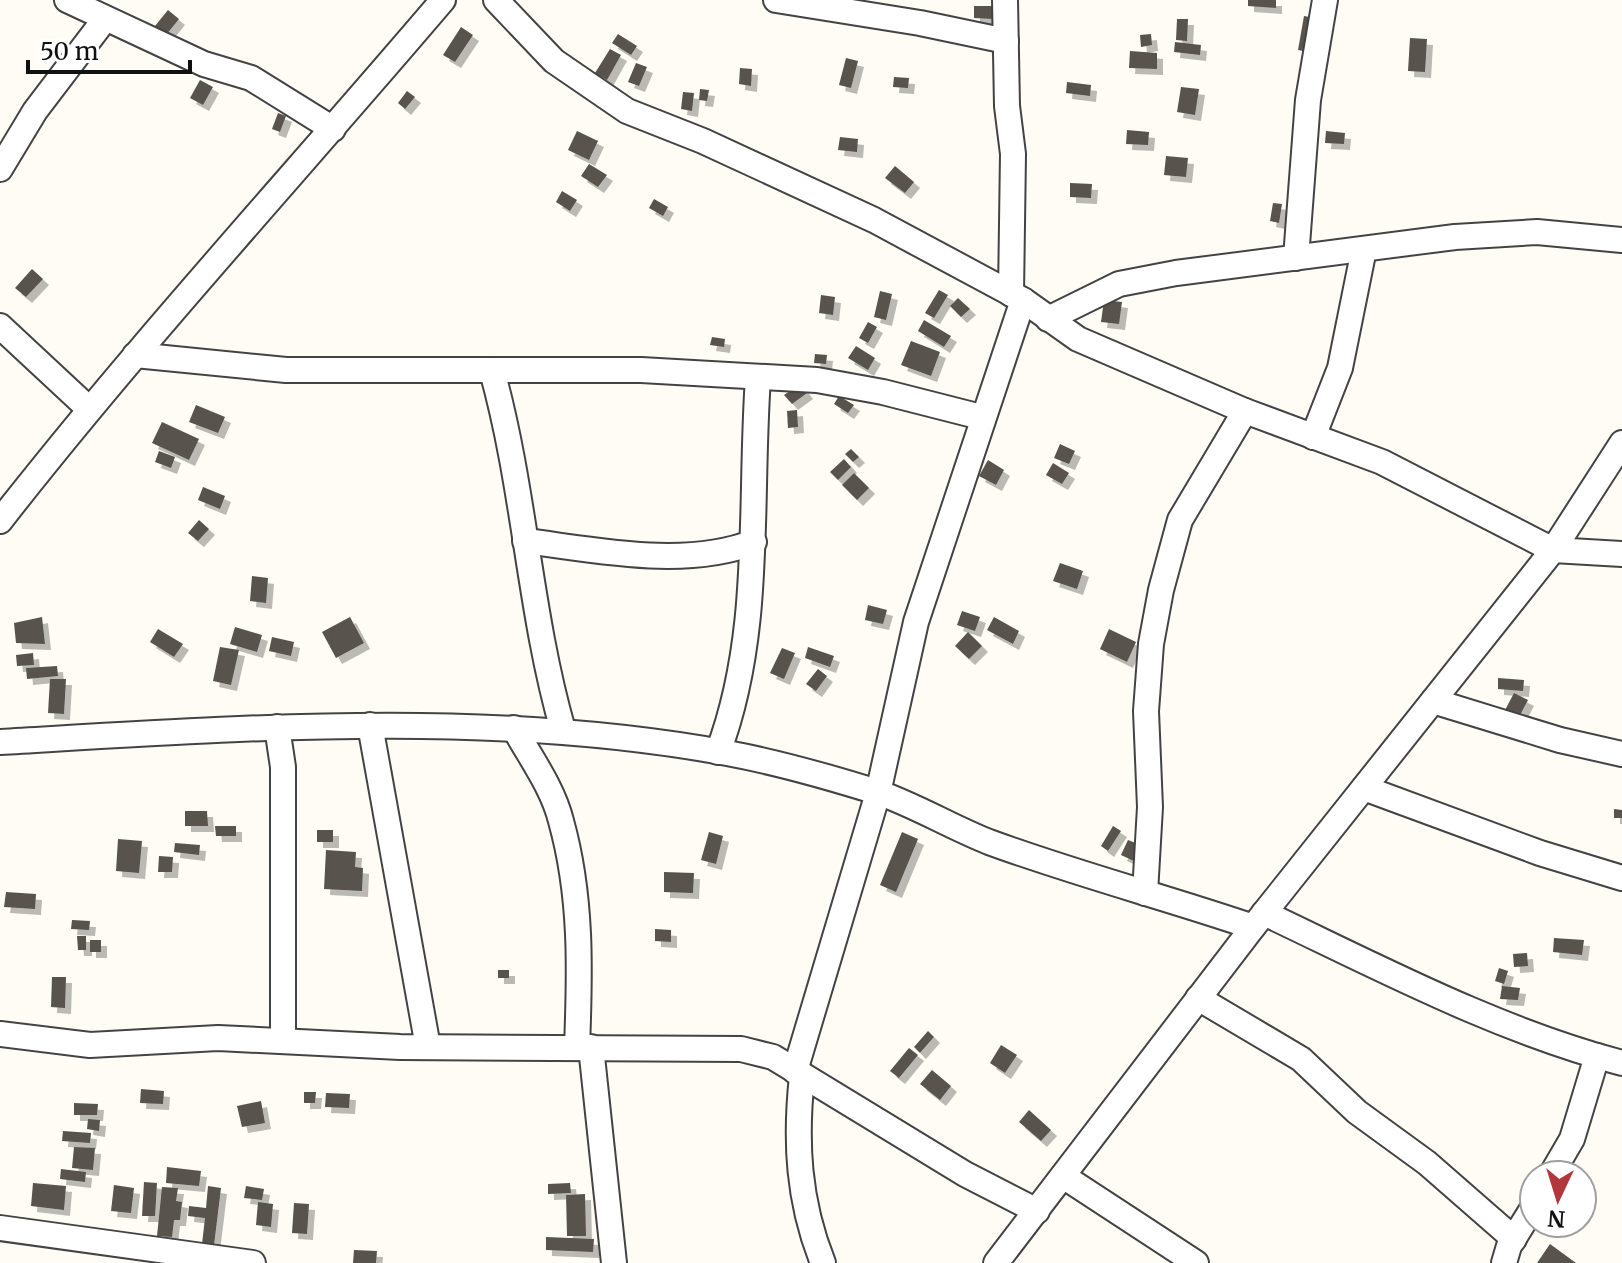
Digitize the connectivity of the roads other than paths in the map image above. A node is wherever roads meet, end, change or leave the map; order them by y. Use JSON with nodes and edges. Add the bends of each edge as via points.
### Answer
{"nodes":[{"id":1,"x":67,"y":0,"type":"edge"},
{"id":2,"x":443,"y":0,"type":"edge"},
{"id":3,"x":496,"y":0,"type":"edge"},
{"id":4,"x":776,"y":0,"type":"edge"},
{"id":5,"x":1005,"y":0,"type":"edge"},
{"id":6,"x":1325,"y":0,"type":"edge"},
{"id":7,"x":102,"y":11,"type":"edge"},
{"id":8,"x":1006,"y":41,"type":"junction"},
{"id":9,"x":333,"y":129,"type":"junction"},
{"id":10,"x":0,"y":169,"type":"edge"},
{"id":11,"x":1622,"y":240,"type":"edge"},
{"id":12,"x":1364,"y":249,"type":"junction"},
{"id":13,"x":1296,"y":258,"type":"junction"},
{"id":14,"x":1017,"y":297,"type":"junction"},
{"id":15,"x":1048,"y":319,"type":"junction"},
{"id":16,"x":0,"y":326,"type":"edge"},
{"id":17,"x":135,"y":355,"type":"junction"},
{"id":18,"x":492,"y":371,"type":"junction"},
{"id":19,"x":758,"y":378,"type":"junction"},
{"id":20,"x":88,"y":408,"type":"junction"},
{"id":21,"x":1245,"y":411,"type":"junction"},
{"id":22,"x":981,"y":417,"type":"junction"},
{"id":23,"x":1313,"y":437,"type":"junction"},
{"id":24,"x":1622,"y":443,"type":"edge"},
{"id":25,"x":0,"y":521,"type":"edge"},
{"id":26,"x":525,"y":541,"type":"junction"},
{"id":27,"x":754,"y":542,"type":"junction"},
{"id":28,"x":1553,"y":550,"type":"junction"},
{"id":29,"x":1622,"y":554,"type":"edge"},
{"id":30,"x":1433,"y":701,"type":"junction"},
{"id":31,"x":370,"y":725,"type":"junction"},
{"id":32,"x":277,"y":727,"type":"junction"},
{"id":33,"x":514,"y":728,"type":"junction"},
{"id":34,"x":563,"y":730,"type":"junction"},
{"id":35,"x":0,"y":742,"type":"edge"},
{"id":36,"x":718,"y":752,"type":"junction"},
{"id":37,"x":1622,"y":754,"type":"edge"},
{"id":38,"x":1364,"y":788,"type":"junction"},
{"id":39,"x":878,"y":793,"type":"junction"},
{"id":40,"x":1622,"y":878,"type":"edge"},
{"id":41,"x":1145,"y":893,"type":"junction"},
{"id":42,"x":1258,"y":920,"type":"junction"},
{"id":43,"x":1198,"y":998,"type":"junction"},
{"id":44,"x":0,"y":1034,"type":"edge"},
{"id":45,"x":283,"y":1041,"type":"junction"},
{"id":46,"x":428,"y":1047,"type":"junction"},
{"id":47,"x":584,"y":1047,"type":"junction"},
{"id":48,"x":1597,"y":1056,"type":"junction"},
{"id":49,"x":1622,"y":1063,"type":"edge"},
{"id":50,"x":799,"y":1074,"type":"junction"},
{"id":51,"x":1560,"y":1159,"type":"edge"},
{"id":52,"x":1063,"y":1176,"type":"junction"},
{"id":53,"x":1037,"y":1211,"type":"junction"},
{"id":54,"x":0,"y":1228,"type":"edge"},
{"id":55,"x":1518,"y":1232,"type":"edge"},
{"id":56,"x":1514,"y":1239,"type":"junction"},
{"id":57,"x":253,"y":1263,"type":"edge"},
{"id":58,"x":614,"y":1263,"type":"edge"},
{"id":59,"x":823,"y":1263,"type":"edge"},
{"id":60,"x":996,"y":1263,"type":"edge"},
{"id":61,"x":1196,"y":1263,"type":"edge"},
{"id":62,"x":1504,"y":1263,"type":"edge"}],
"edges":[{"from":1,"to":7,"type":"street"},
{"from":2,"to":9,"type":"street"},
{"from":3,"to":14,"type":"street","via":[[554,61],[627,111],[874,220]]},
{"from":4,"to":8,"type":"street"},
{"from":5,"to":8,"type":"street"},
{"from":6,"to":13,"type":"street","via":[[1308,100]]},
{"from":7,"to":9,"type":"street","via":[[204,64],[251,78]]},
{"from":7,"to":10,"type":"street"},
{"from":8,"to":14,"type":"street"},
{"from":9,"to":17,"type":"street"},
{"from":11,"to":12,"type":"street","via":[[1537,232]]},
{"from":12,"to":13,"type":"street"},
{"from":12,"to":23,"type":"street","via":[[1340,368]]},
{"from":13,"to":15,"type":"street","via":[[1119,284]]},
{"from":14,"to":15,"type":"street"},
{"from":14,"to":22,"type":"street"},
{"from":15,"to":21,"type":"street","via":[[1078,339]]},
{"from":16,"to":20,"type":"street"},
{"from":17,"to":18,"type":"street","via":[[286,370]]},
{"from":17,"to":20,"type":"street"},
{"from":18,"to":19,"type":"street","via":[[641,370]]},
{"from":18,"to":26,"type":"street","via":[[510,435]]},
{"from":19,"to":22,"type":"street","via":[[817,380]]},
{"from":19,"to":27,"type":"street"},
{"from":20,"to":25,"type":"street"},
{"from":21,"to":23,"type":"street"},
{"from":21,"to":41,"type":"street","via":[[1180,520],[1161,590],[1146,711],[1150,807]]},
{"from":22,"to":39,"type":"street","via":[[916,622]]},
{"from":23,"to":28,"type":"street","via":[[1382,462]]},
{"from":24,"to":28,"type":"street"},
{"from":26,"to":27,"type":"street","via":[[685,554],[730,551]]},
{"from":26,"to":34,"type":"street","via":[[546,669]]},
{"from":27,"to":36,"type":"street","via":[[735,707]]},
{"from":28,"to":29,"type":"street"},
{"from":28,"to":30,"type":"street"},
{"from":30,"to":37,"type":"street"},
{"from":30,"to":38,"type":"street"},
{"from":31,"to":32,"type":"street"},
{"from":31,"to":33,"type":"street"},
{"from":31,"to":46,"type":"street"},
{"from":32,"to":35,"type":"street"},
{"from":32,"to":45,"type":"street","via":[[283,767]]},
{"from":33,"to":34,"type":"street"},
{"from":33,"to":47,"type":"street","via":[[561,819],[578,919]]},
{"from":34,"to":36,"type":"street"},
{"from":36,"to":39,"type":"street"},
{"from":38,"to":40,"type":"street"},
{"from":38,"to":42,"type":"street"},
{"from":39,"to":41,"type":"street","via":[[985,840]]},
{"from":39,"to":50,"type":"street"},
{"from":41,"to":42,"type":"street"},
{"from":42,"to":43,"type":"street"},
{"from":42,"to":48,"type":"street"},
{"from":43,"to":52,"type":"street"},
{"from":43,"to":56,"type":"street","via":[[1301,1059],[1357,1112],[1439,1173]]},
{"from":44,"to":45,"type":"street","via":[[90,1045],[218,1038]]},
{"from":45,"to":46,"type":"street"},
{"from":46,"to":47,"type":"street"},
{"from":47,"to":50,"type":"street","via":[[741,1049],[773,1057]]},
{"from":47,"to":58,"type":"street"},
{"from":48,"to":49,"type":"street"},
{"from":48,"to":51,"type":"street","via":[[1572,1139]]},
{"from":50,"to":53,"type":"street"},
{"from":50,"to":59,"type":"street","via":[[799,1176]]},
{"from":52,"to":53,"type":"street"},
{"from":52,"to":61,"type":"street"},
{"from":53,"to":60,"type":"street"},
{"from":54,"to":57,"type":"street"},
{"from":55,"to":56,"type":"street"},
{"from":56,"to":62,"type":"street"}]}
